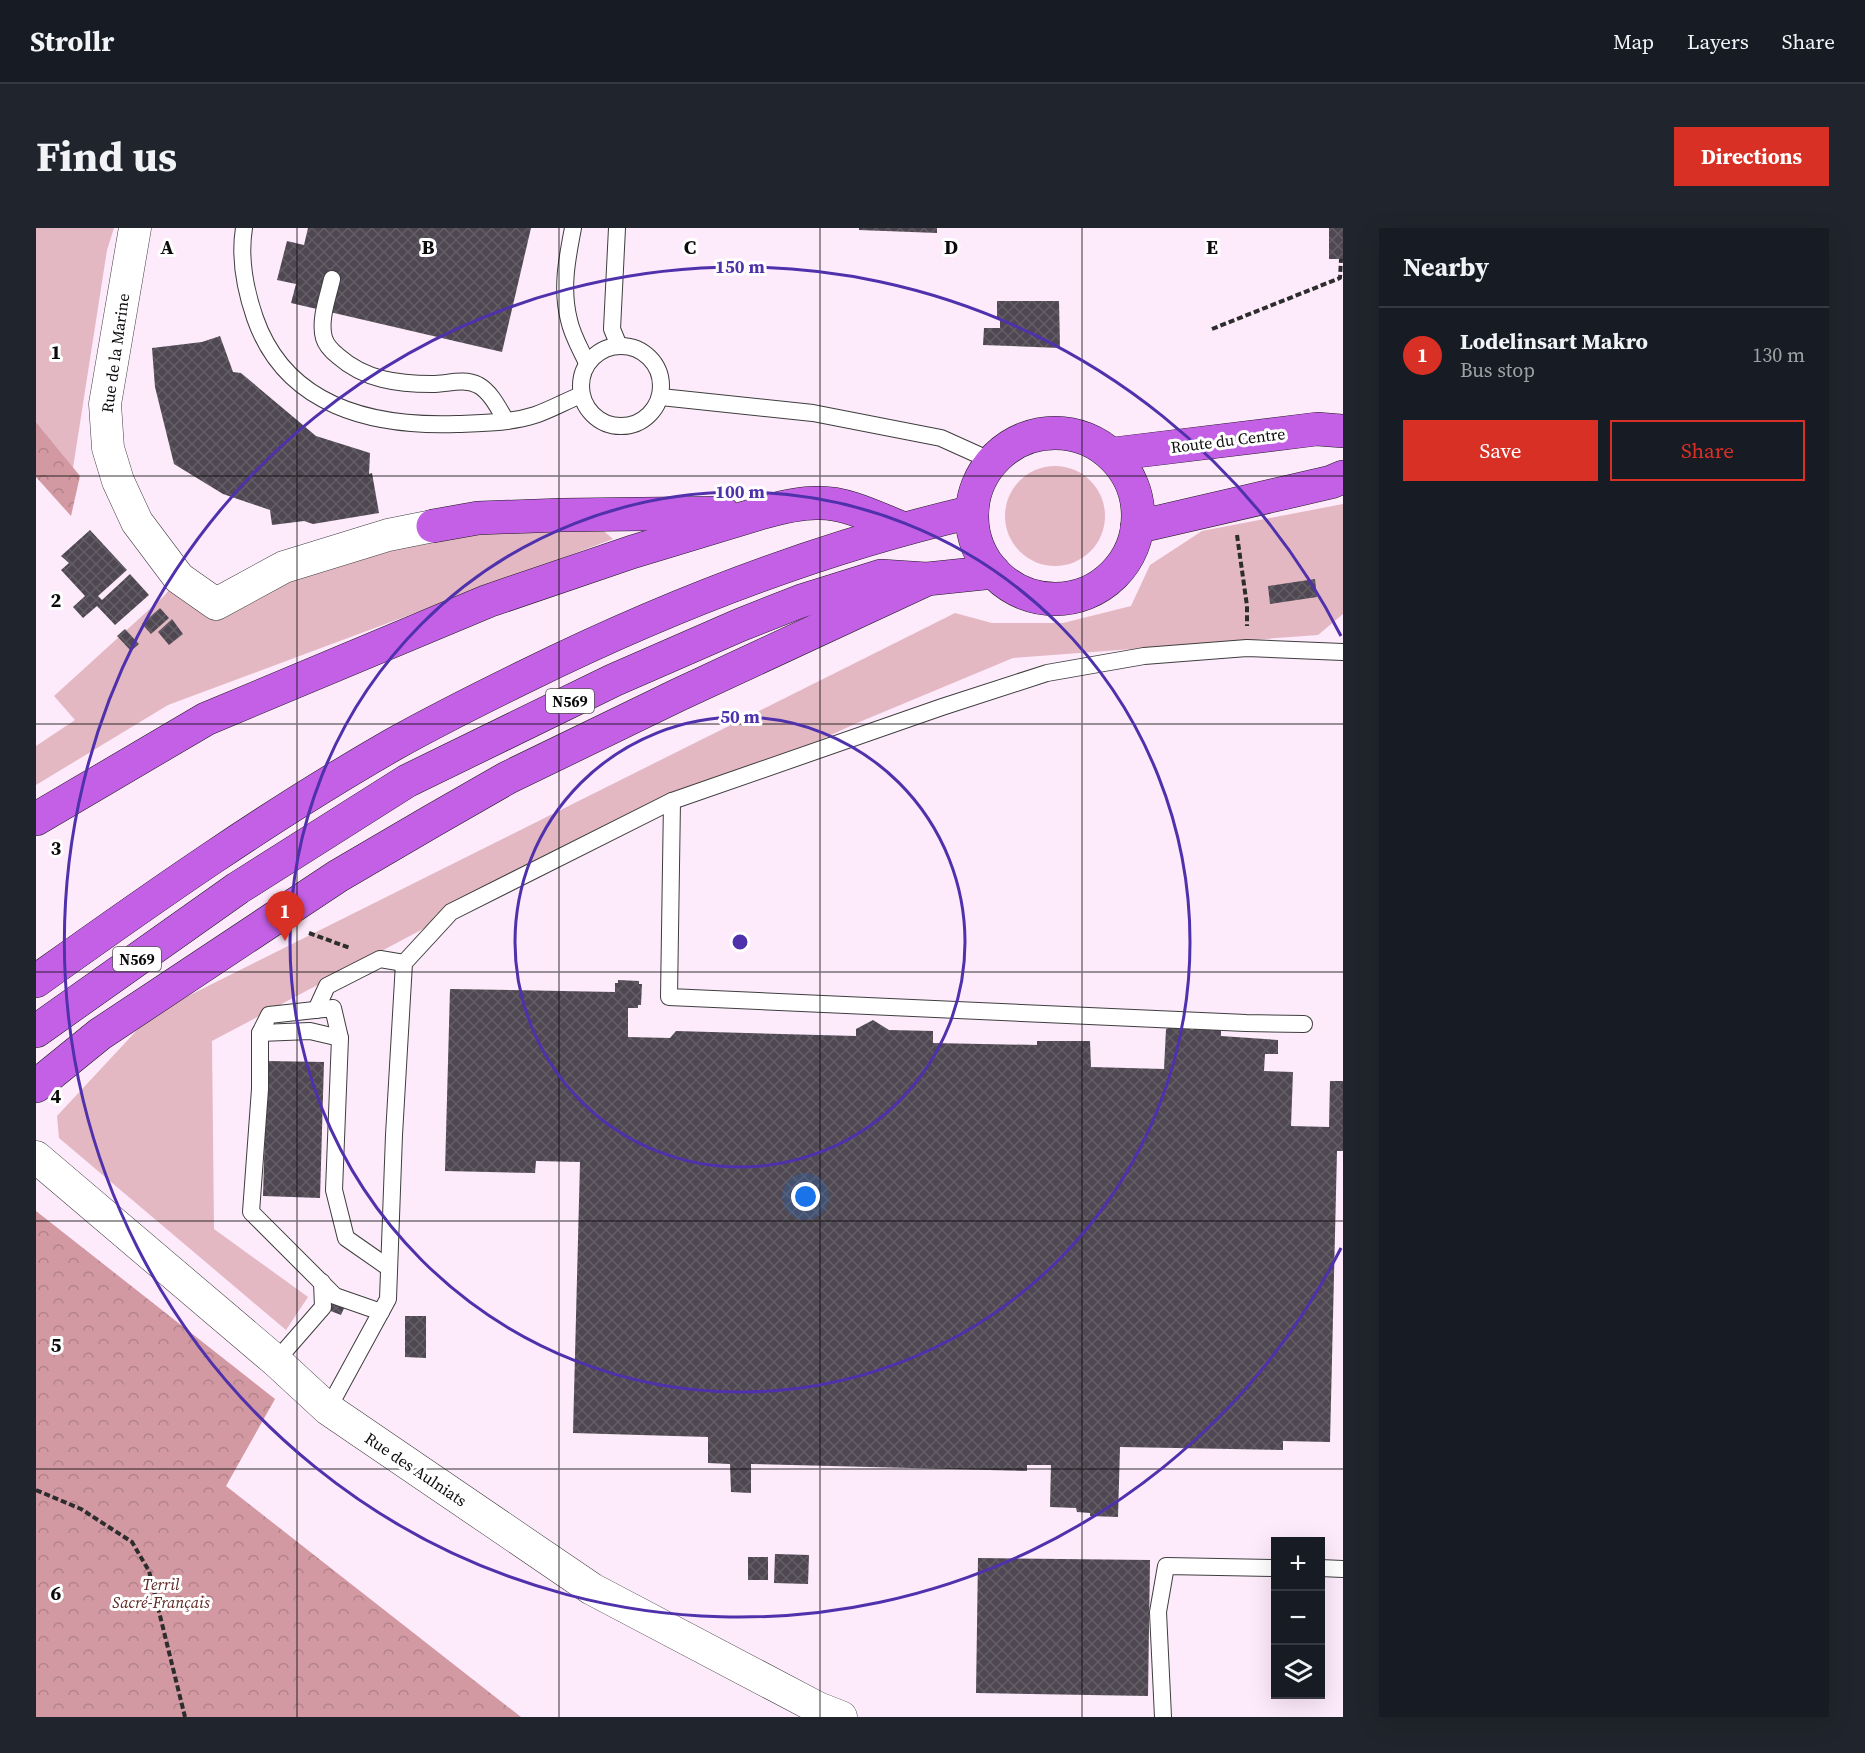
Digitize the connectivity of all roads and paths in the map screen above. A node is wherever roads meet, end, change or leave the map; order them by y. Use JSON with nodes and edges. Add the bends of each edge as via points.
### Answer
{"nodes":[{"id":1,"x":135,"y":228,"type":"edge"},
{"id":2,"x":244,"y":228,"type":"edge"},
{"id":3,"x":573,"y":228,"type":"edge"},
{"id":4,"x":617,"y":228,"type":"edge"},
{"id":5,"x":1341,"y":259,"type":"dead end"},
{"id":6,"x":332,"y":279,"type":"dead end"},
{"id":7,"x":1212,"y":329,"type":"dead end"},
{"id":8,"x":619,"y":346,"type":"junction"},
{"id":9,"x":587,"y":363,"type":"junction"},
{"id":10,"x":581,"y":395,"type":"junction"},
{"id":11,"x":661,"y":397,"type":"junction"},
{"id":12,"x":506,"y":421,"type":"junction"},
{"id":13,"x":1334,"y":428,"type":"edge"},
{"id":14,"x":1113,"y":454,"type":"junction"},
{"id":15,"x":992,"y":462,"type":"junction"},
{"id":16,"x":1339,"y":480,"type":"edge"},
{"id":17,"x":1234,"y":505,"type":"junction"},
{"id":18,"x":764,"y":512,"type":"junction"},
{"id":19,"x":972,"y":512,"type":"junction"},
{"id":20,"x":617,"y":515,"type":"junction"},
{"id":21,"x":433,"y":526,"type":"joint"},
{"id":22,"x":1137,"y":527,"type":"junction"},
{"id":23,"x":902,"y":528,"type":"junction"},
{"id":24,"x":640,"y":550,"type":"junction"},
{"id":25,"x":994,"y":572,"type":"junction"},
{"id":26,"x":927,"y":579,"type":"junction"},
{"id":27,"x":1247,"y":648,"type":"junction"},
{"id":28,"x":1343,"y":652,"type":"edge"},
{"id":29,"x":672,"y":801,"type":"junction"},
{"id":30,"x":36,"y":819,"type":"edge"},
{"id":31,"x":271,"y":920,"type":"junction"},
{"id":32,"x":380,"y":959,"type":"junction"},
{"id":33,"x":404,"y":963,"type":"junction"},
{"id":34,"x":36,"y":981,"type":"edge"},
{"id":35,"x":316,"y":1010,"type":"junction"},
{"id":36,"x":1304,"y":1024,"type":"dead end"},
{"id":37,"x":36,"y":1031,"type":"edge"},
{"id":38,"x":260,"y":1033,"type":"junction"},
{"id":39,"x":340,"y":1038,"type":"junction"},
{"id":40,"x":36,"y":1086,"type":"edge"},
{"id":41,"x":36,"y":1158,"type":"edge"},
{"id":42,"x":389,"y":1268,"type":"junction"},
{"id":43,"x":322,"y":1282,"type":"junction"},
{"id":44,"x":381,"y":1312,"type":"junction"},
{"id":45,"x":276,"y":1360,"type":"junction"},
{"id":46,"x":328,"y":1409,"type":"junction"},
{"id":47,"x":36,"y":1490,"type":"edge"},
{"id":48,"x":1271,"y":1568,"type":"edge"},
{"id":49,"x":1325,"y":1568,"type":"edge"},
{"id":50,"x":1343,"y":1569,"type":"edge"},
{"id":51,"x":185,"y":1717,"type":"edge"},
{"id":52,"x":841,"y":1717,"type":"edge"},
{"id":53,"x":1163,"y":1717,"type":"edge"}],
"edges":[{"from":1,"to":21,"type":"street","name":"Rue de la Marine","via":[[105,404],[108,448],[137,522],[179,578],[216,604],[284,567],[388,535]]},
{"from":2,"to":12,"type":"lane","via":[[246,293],[260,332],[289,374],[314,394],[340,409],[397,422],[435,425]]},
{"from":3,"to":9,"type":"lane","via":[[564,295],[569,323]]},
{"from":4,"to":8,"type":"lane","via":[[612,329]]},
{"from":5,"to":7,"type":"path","via":[[1340,278]]},
{"from":6,"to":12,"type":"lane","via":[[322,326],[324,340],[351,367],[375,378],[404,384],[463,381],[479,385]]},
{"from":8,"to":9,"type":"lane","via":[[597,353]]},
{"from":8,"to":11,"type":"lane","via":[[645,353],[653,362],[662,383]]},
{"from":9,"to":10,"type":"lane","via":[[582,372]]},
{"from":10,"to":11,"type":"lane","via":[[584,405],[598,420],[621,426],[646,417]]},
{"from":10,"to":12,"type":"lane","via":[[534,415]]},
{"from":11,"to":15,"type":"lane","via":[[813,413],[941,438]]},
{"from":13,"to":14,"type":"highway","name":"Route du Centre"},
{"from":14,"to":15,"type":"highway","via":[[1095,441],[1056,433],[1020,442]]},
{"from":14,"to":22,"type":"highway","via":[[1130,477]]},
{"from":15,"to":19,"type":"highway","via":[[975,492]]},
{"from":16,"to":17,"type":"highway"},
{"from":17,"to":22,"type":"highway"},
{"from":17,"to":27,"type":"path","via":[[1247,606]]},
{"from":18,"to":20,"type":"highway"},
{"from":18,"to":23,"type":"highway","via":[[820,502],[843,506]]},
{"from":18,"to":24,"type":"highway"},
{"from":19,"to":23,"type":"highway"},
{"from":19,"to":25,"type":"highway","via":[[982,556]]},
{"from":20,"to":21,"type":"highway","via":[[478,518]]},
{"from":20,"to":24,"type":"highway","via":[[639,525],[643,531]]},
{"from":22,"to":25,"type":"highway","via":[[1123,563],[1107,582],[1092,591],[1052,600],[1031,596]]},
{"from":23,"to":34,"type":"highway","number":"N569","via":[[802,560],[692,602],[573,653],[458,710],[283,811]]},
{"from":24,"to":30,"type":"highway","via":[[488,601],[206,719]]},
{"from":25,"to":26,"type":"highway"},
{"from":26,"to":31,"type":"highway","via":[[507,778],[338,876]]},
{"from":26,"to":37,"type":"highway","number":"N569","via":[[880,576],[801,601],[614,680],[407,781],[238,888]]},
{"from":27,"to":28,"type":"lane"},
{"from":27,"to":29,"type":"lane","via":[[1144,656],[1047,673]]},
{"from":29,"to":33,"type":"lane","via":[[451,912]]},
{"from":29,"to":36,"type":"lane","via":[[669,997]]},
{"from":31,"to":32,"type":"path"},
{"from":31,"to":40,"type":"highway","via":[[100,1034]]},
{"from":32,"to":33,"type":"lane"},
{"from":32,"to":35,"type":"lane","via":[[327,986]]},
{"from":33,"to":42,"type":"lane"},
{"from":35,"to":38,"type":"lane","via":[[269,1015]]},
{"from":35,"to":39,"type":"lane","via":[[333,1008]]},
{"from":38,"to":39,"type":"lane","via":[[310,1031]]},
{"from":38,"to":43,"type":"lane","via":[[251,1212]]},
{"from":39,"to":42,"type":"lane","via":[[334,1190],[346,1238]]},
{"from":41,"to":45,"type":"street","name":"Rue des Aulniats"},
{"from":42,"to":44,"type":"lane","via":[[388,1299]]},
{"from":43,"to":44,"type":"lane","via":[[335,1296]]},
{"from":43,"to":45,"type":"lane","via":[[323,1307]]},
{"from":44,"to":46,"type":"lane"},
{"from":45,"to":46,"type":"street","name":"Rue des Aulniats"},
{"from":46,"to":52,"type":"street","name":"Rue des Aulniats","via":[[592,1589]]},
{"from":47,"to":51,"type":"path","via":[[81,1509],[132,1542],[149,1571]]},
{"from":48,"to":53,"type":"lane","via":[[1166,1566],[1158,1612]]},
{"from":49,"to":50,"type":"lane"}]}
